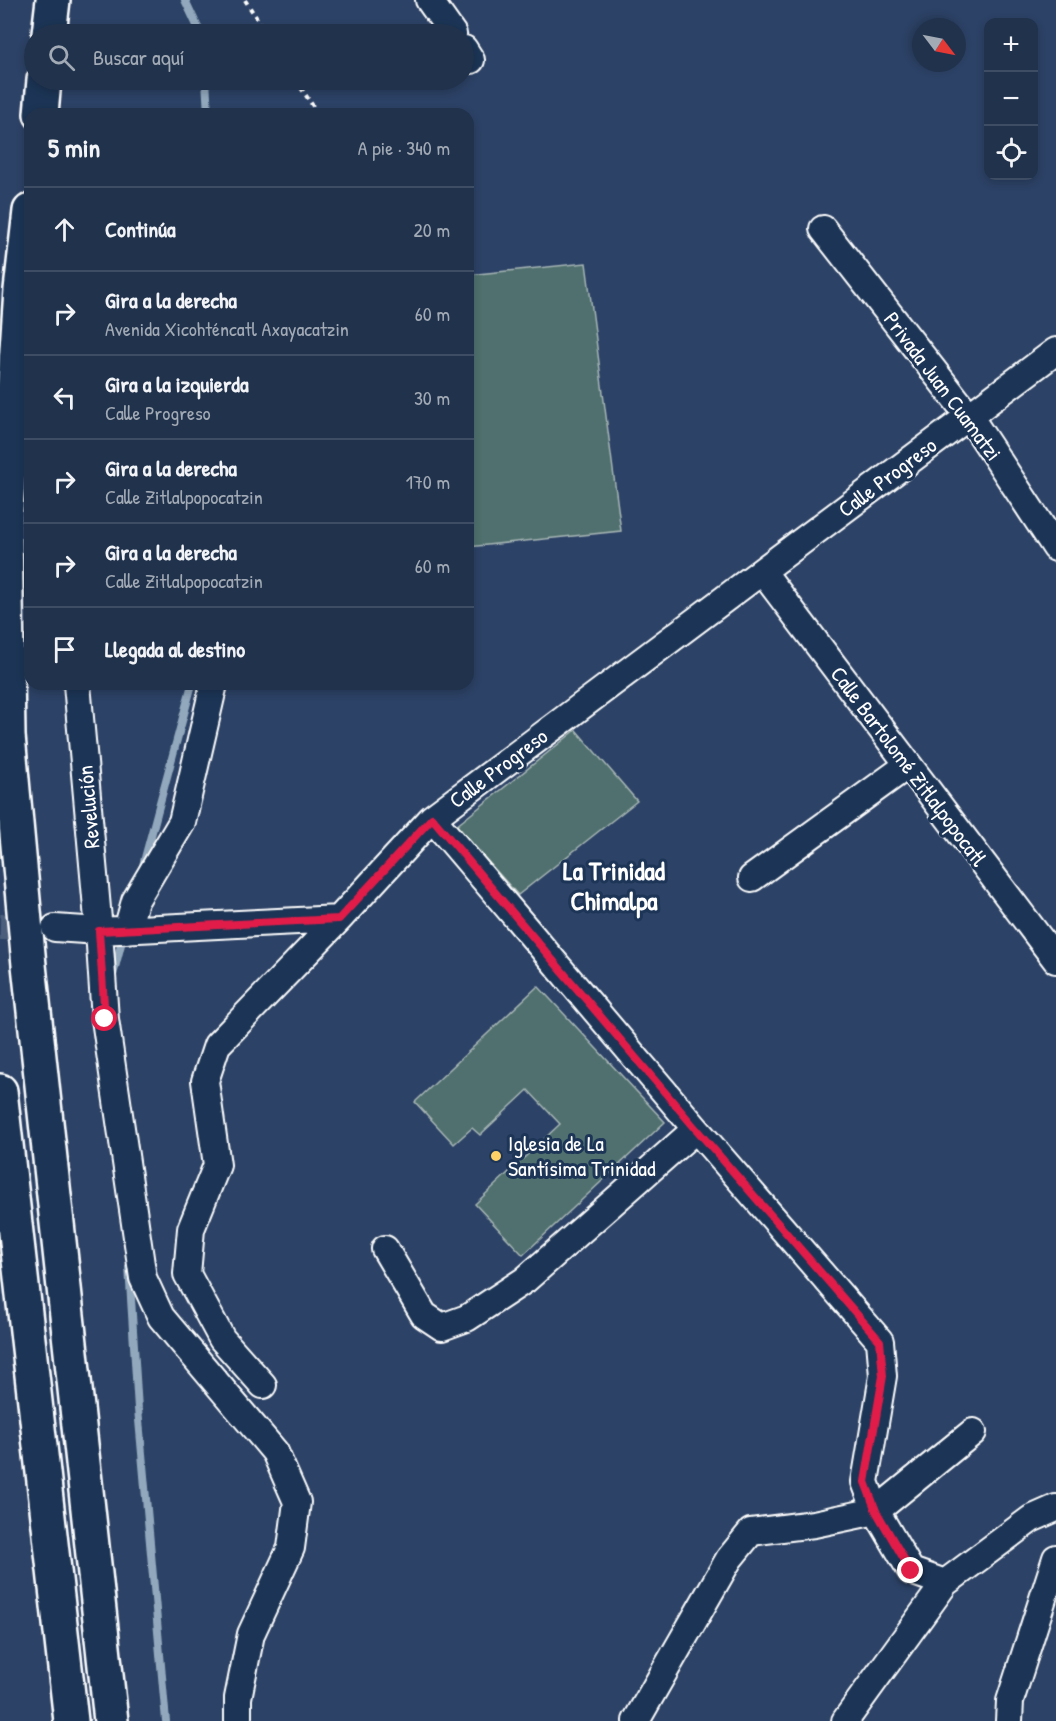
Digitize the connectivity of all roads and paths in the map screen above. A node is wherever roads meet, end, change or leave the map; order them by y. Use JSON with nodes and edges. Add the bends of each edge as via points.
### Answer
{"nodes":[{"id":1,"x":53,"y":0,"type":"edge"},
{"id":2,"x":245,"y":0,"type":"edge"},
{"id":3,"x":429,"y":0,"type":"edge"},
{"id":4,"x":50,"y":24,"type":"edge"},
{"id":5,"x":261,"y":24,"type":"edge"},
{"id":6,"x":446,"y":24,"type":"edge"},
{"id":7,"x":43,"y":90,"type":"edge"},
{"id":8,"x":302,"y":90,"type":"edge"},
{"id":9,"x":41,"y":108,"type":"edge"},
{"id":10,"x":314,"y":108,"type":"edge"},
{"id":11,"x":822,"y":229,"type":"dead end"},
{"id":12,"x":24,"y":264,"type":"edge"},
{"id":13,"x":21,"y":290,"type":"junction"},
{"id":14,"x":24,"y":302,"type":"edge"},
{"id":15,"x":1056,"y":351,"type":"edge"},
{"id":16,"x":969,"y":416,"type":"junction"},
{"id":17,"x":1056,"y":548,"type":"edge"},
{"id":18,"x":762,"y":571,"type":"junction"},
{"id":19,"x":78,"y":690,"type":"edge"},
{"id":20,"x":213,"y":690,"type":"edge"},
{"id":21,"x":908,"y":765,"type":"junction"},
{"id":22,"x":432,"y":818,"type":"junction"},
{"id":23,"x":752,"y":878,"type":"dead end"},
{"id":24,"x":339,"y":919,"type":"junction"},
{"id":25,"x":55,"y":928,"type":"tunnel mouth"},
{"id":26,"x":127,"y":930,"type":"junction"},
{"id":27,"x":99,"y":931,"type":"junction"},
{"id":28,"x":1056,"y":960,"type":"edge"},
{"id":29,"x":0,"y":1090,"type":"edge"},
{"id":30,"x":696,"y":1129,"type":"junction"},
{"id":31,"x":8,"y":1228,"type":"edge"},
{"id":32,"x":385,"y":1249,"type":"dead end"},
{"id":33,"x":264,"y":1385,"type":"dead end"},
{"id":34,"x":973,"y":1432,"type":"dead end"},
{"id":35,"x":1056,"y":1508,"type":"edge"},
{"id":36,"x":876,"y":1511,"type":"junction"},
{"id":37,"x":1056,"y":1558,"type":"edge"},
{"id":38,"x":945,"y":1583,"type":"junction"},
{"id":39,"x":71,"y":1721,"type":"edge"},
{"id":40,"x":111,"y":1721,"type":"edge"},
{"id":41,"x":238,"y":1721,"type":"edge"},
{"id":42,"x":636,"y":1721,"type":"edge"},
{"id":43,"x":845,"y":1721,"type":"edge"},
{"id":44,"x":1009,"y":1721,"type":"edge"}],
"edges":[{"from":1,"to":4,"type":"highway"},
{"from":2,"to":5,"type":"path"},
{"from":3,"to":6,"type":"street"},
{"from":7,"to":9,"type":"highway"},
{"from":8,"to":10,"type":"path"},
{"from":11,"to":16,"type":"street","name":"Privada Juan Cuamatzi"},
{"from":12,"to":13,"type":"highway"},
{"from":13,"to":14,"type":"street"},
{"from":13,"to":40,"type":"highway","via":[[5,526],[8,736],[30,976]]},
{"from":15,"to":16,"type":"street","name":"Calle Progreso"},
{"from":16,"to":17,"type":"street","name":"Privada Juan Cuamatzi"},
{"from":16,"to":18,"type":"street","name":"Calle Progreso"},
{"from":18,"to":21,"type":"street","name":"Calle Bartolomé Zitlalpopocatl"},
{"from":18,"to":22,"type":"street","name":"Calle Progreso"},
{"from":19,"to":27,"type":"street","name":"Revelución"},
{"from":20,"to":26,"type":"street","via":[[182,822],[135,901]]},
{"from":21,"to":23,"type":"street"},
{"from":21,"to":28,"type":"street","name":"Calle Bartolomé Zitlalpopocatl"},
{"from":22,"to":24,"type":"street","name":"Calle Progreso"},
{"from":22,"to":30,"type":"street"},
{"from":24,"to":26,"type":"street"},
{"from":24,"to":33,"type":"street","name":"Calle Progreso","via":[[217,1045],[205,1081],[217,1165],[191,1229],[187,1274],[222,1339]]},
{"from":25,"to":27,"type":"street"},
{"from":26,"to":27,"type":"street"},
{"from":27,"to":41,"type":"street","name":"Revelución","via":[[105,1019],[143,1278],[161,1317],[275,1452],[297,1502],[291,1548],[251,1634],[238,1698]]},
{"from":29,"to":31,"type":"highway"},
{"from":30,"to":32,"type":"street","via":[[525,1280],[467,1318],[442,1327],[424,1315]]},
{"from":30,"to":36,"type":"street","via":[[880,1341],[883,1376],[865,1482]]},
{"from":31,"to":39,"type":"highway"},
{"from":34,"to":36,"type":"street"},
{"from":35,"to":38,"type":"street","via":[[1031,1519]]},
{"from":36,"to":38,"type":"street","via":[[911,1571]]},
{"from":36,"to":42,"type":"street","via":[[751,1532],[729,1559]]},
{"from":37,"to":44,"type":"street","via":[[1010,1701]]},
{"from":38,"to":43,"type":"street"}]}
